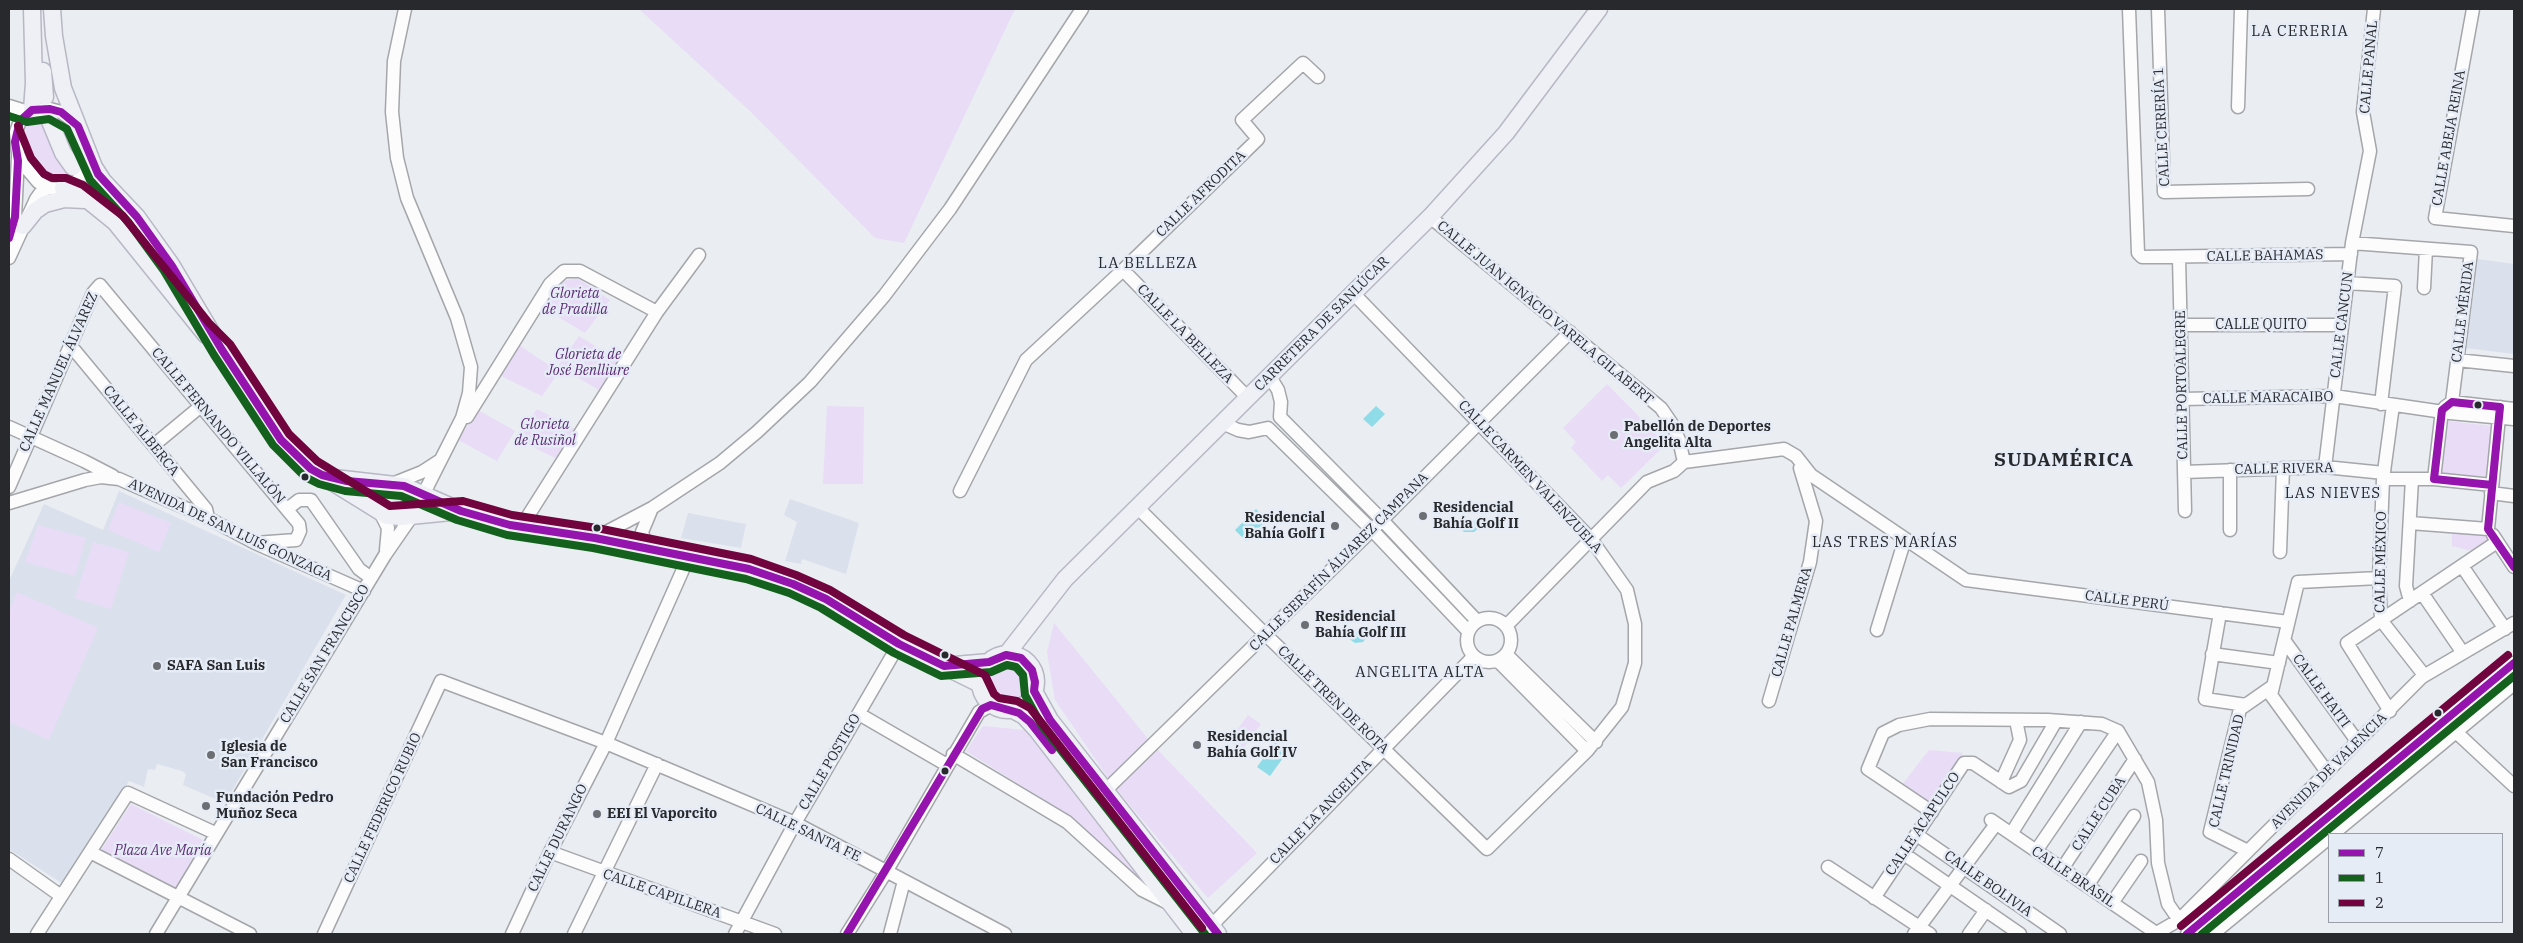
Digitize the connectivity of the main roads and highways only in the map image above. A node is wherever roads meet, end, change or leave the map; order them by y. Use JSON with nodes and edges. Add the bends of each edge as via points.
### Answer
{"nodes":[{"id":1,"x":32,"y":9,"type":"edge"},
{"id":2,"x":40,"y":9,"type":"edge"},
{"id":3,"x":52,"y":9,"type":"edge"},
{"id":4,"x":1599,"y":9,"type":"edge"},
{"id":5,"x":45,"y":96,"type":"dead end"},
{"id":6,"x":30,"y":111,"type":"road end"},
{"id":7,"x":49,"y":119,"type":"dead end"},
{"id":8,"x":73,"y":167,"type":"dead end"},
{"id":9,"x":56,"y":188,"type":"road end"},
{"id":10,"x":89,"y":193,"type":"junction"},
{"id":11,"x":13,"y":231,"type":"edge"},
{"id":12,"x":222,"y":350,"type":"junction"},
{"id":13,"x":322,"y":475,"type":"junction"},
{"id":14,"x":391,"y":484,"type":"junction"},
{"id":15,"x":423,"y":495,"type":"junction"},
{"id":16,"x":461,"y":511,"type":"junction"},
{"id":17,"x":380,"y":512,"type":"junction"},
{"id":18,"x":412,"y":516,"type":"junction"},
{"id":19,"x":1030,"y":627,"type":"junction"},
{"id":20,"x":1006,"y":655,"type":"junction"},
{"id":21,"x":989,"y":662,"type":"junction"},
{"id":22,"x":944,"y":666,"type":"junction"},
{"id":23,"x":1032,"y":670,"type":"junction"},
{"id":24,"x":980,"y":684,"type":"junction"},
{"id":25,"x":1034,"y":691,"type":"junction"},
{"id":26,"x":1013,"y":710,"type":"junction"},
{"id":27,"x":1214,"y":930,"type":"edge"},
{"id":28,"x":1194,"y":934,"type":"edge"}],
"edges":[{"from":1,"to":6,"type":"main road","via":[[34,83]]},
{"from":2,"to":5,"type":"main road"},
{"from":3,"to":12,"type":"main road","via":[[63,88],[87,152],[98,174],[137,218],[172,266]]},
{"from":4,"to":19,"type":"main road","name":"CARRETERA DE SANLÚCAR","via":[[1506,133],[1430,217],[1065,579]]},
{"from":7,"to":8,"type":"main road","via":[[63,153]]},
{"from":9,"to":10,"type":"main road"},
{"from":10,"to":11,"type":"main road","via":[[46,204]]},
{"from":10,"to":12,"type":"main road","via":[[135,230]]},
{"from":12,"to":13,"type":"main road","via":[[281,440],[300,460]]},
{"from":13,"to":14,"type":"main road","via":[[347,481]]},
{"from":13,"to":17,"type":"main road"},
{"from":14,"to":15,"type":"main road"},
{"from":14,"to":17,"type":"main road","via":[[380,494]]},
{"from":15,"to":16,"type":"main road"},
{"from":15,"to":18,"type":"main road"},
{"from":16,"to":18,"type":"main road"},
{"from":16,"to":22,"type":"main road","via":[[522,527],[656,549],[749,569],[826,599],[899,644]]},
{"from":17,"to":18,"type":"main road","via":[[394,517]]},
{"from":19,"to":20,"type":"main road","name":"CARRETERA DE SANLÚCAR"},
{"from":19,"to":23,"type":"main road"},
{"from":20,"to":21,"type":"main road"},
{"from":20,"to":23,"type":"main road","via":[[1021,658]]},
{"from":21,"to":22,"type":"main road"},
{"from":21,"to":24,"type":"main road"},
{"from":22,"to":24,"type":"main road"},
{"from":23,"to":25,"type":"main road"},
{"from":24,"to":26,"type":"main road","via":[[991,704],[1003,710]]},
{"from":25,"to":26,"type":"main road","via":[[1028,702]]},
{"from":25,"to":27,"type":"main road","via":[[1050,720]]},
{"from":26,"to":28,"type":"main road","via":[[1030,722]]}]}
